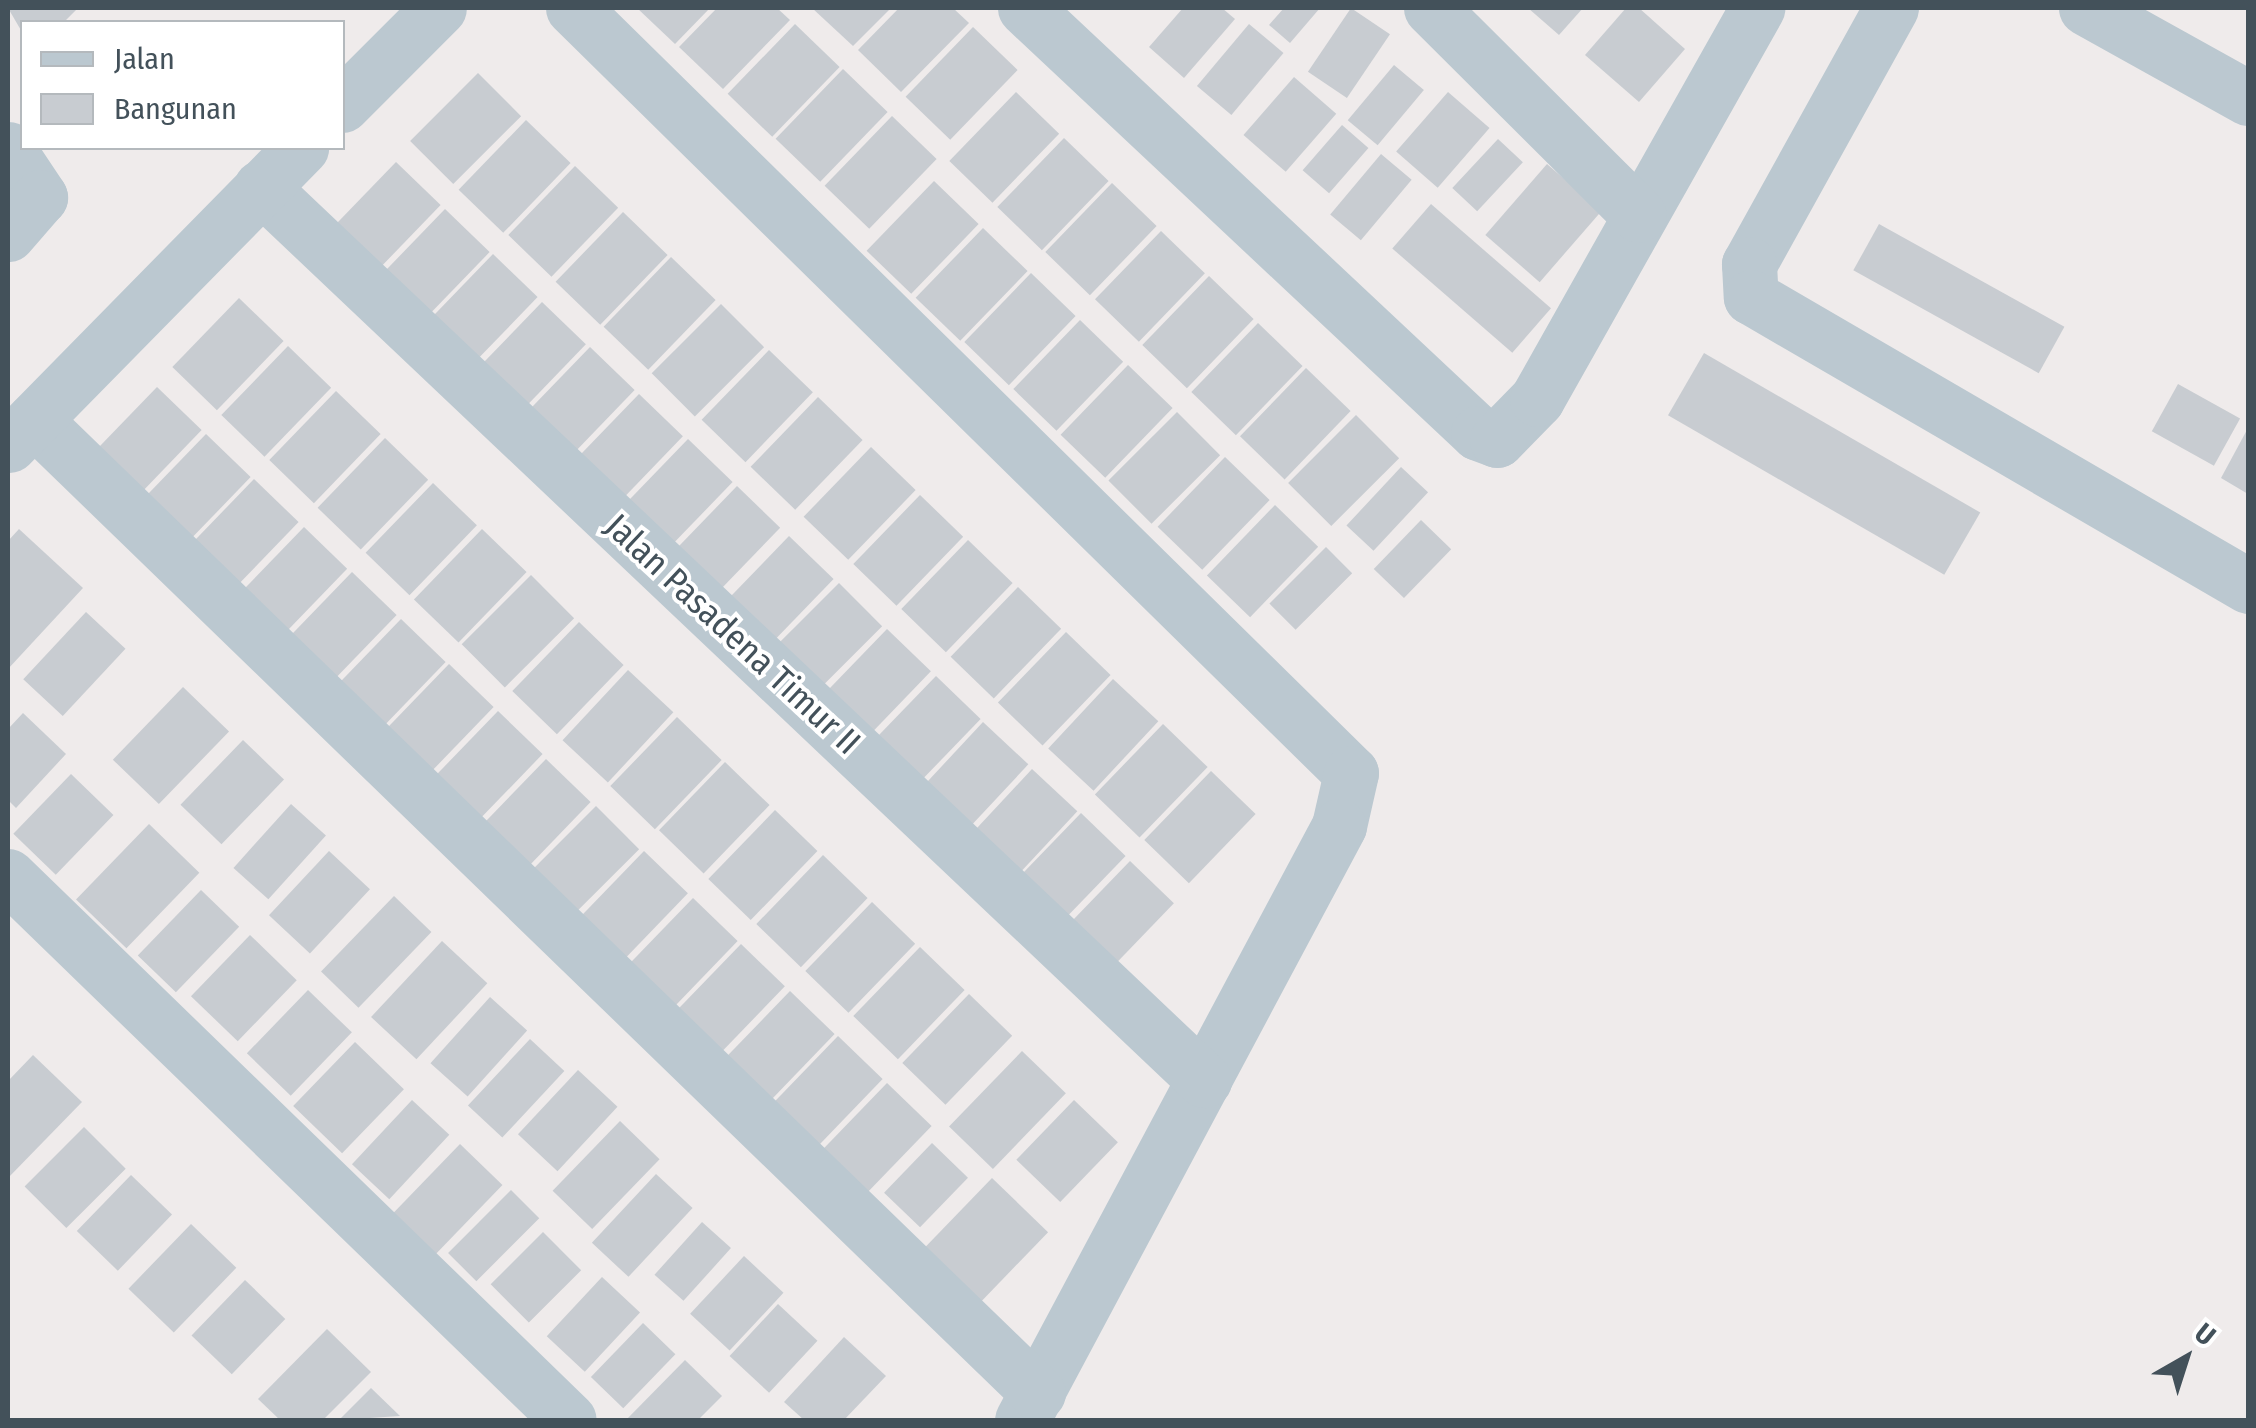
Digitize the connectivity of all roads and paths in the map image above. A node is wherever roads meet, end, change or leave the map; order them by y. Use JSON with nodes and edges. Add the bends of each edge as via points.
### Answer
{"nodes":[{"id":1,"x":439,"y":8,"type":"edge"},
{"id":2,"x":573,"y":8,"type":"edge"},
{"id":3,"x":1025,"y":8,"type":"edge"},
{"id":4,"x":1430,"y":8,"type":"edge"},
{"id":5,"x":1756,"y":8,"type":"edge"},
{"id":6,"x":1891,"y":8,"type":"edge"},
{"id":7,"x":2086,"y":8,"type":"edge"},
{"id":8,"x":2248,"y":98,"type":"edge"},
{"id":9,"x":345,"y":103,"type":"edge"},
{"id":10,"x":8,"y":149,"type":"edge"},
{"id":11,"x":299,"y":150,"type":"edge"},
{"id":12,"x":262,"y":187,"type":"junction"},
{"id":13,"x":1639,"y":215,"type":"junction"},
{"id":14,"x":8,"y":234,"type":"edge"},
{"id":15,"x":21,"y":433,"type":"edge"},
{"id":16,"x":2248,"y":586,"type":"edge"},
{"id":17,"x":8,"y":876,"type":"edge"},
{"id":18,"x":1204,"y":1080,"type":"junction"},
{"id":19,"x":1030,"y":1407,"type":"edge"},
{"id":20,"x":569,"y":1420,"type":"edge"}],
"edges":[{"from":1,"to":9,"type":"street"},
{"from":2,"to":18,"type":"street","via":[[1343,760],[1353,792],[1339,826]]},
{"from":3,"to":13,"type":"street","via":[[1486,438],[1504,436],[1537,398]]},
{"from":4,"to":13,"type":"street"},
{"from":5,"to":13,"type":"street"},
{"from":6,"to":16,"type":"street","via":[[1749,264],[1751,297]]},
{"from":7,"to":8,"type":"street"},
{"from":10,"to":14,"type":"street","via":[[40,196]]},
{"from":11,"to":12,"type":"street"},
{"from":12,"to":15,"type":"street"},
{"from":12,"to":18,"type":"street","name":"Jalan Pasadena Timur II"},
{"from":15,"to":19,"type":"street"},
{"from":17,"to":20,"type":"street"},
{"from":18,"to":19,"type":"street"}]}
